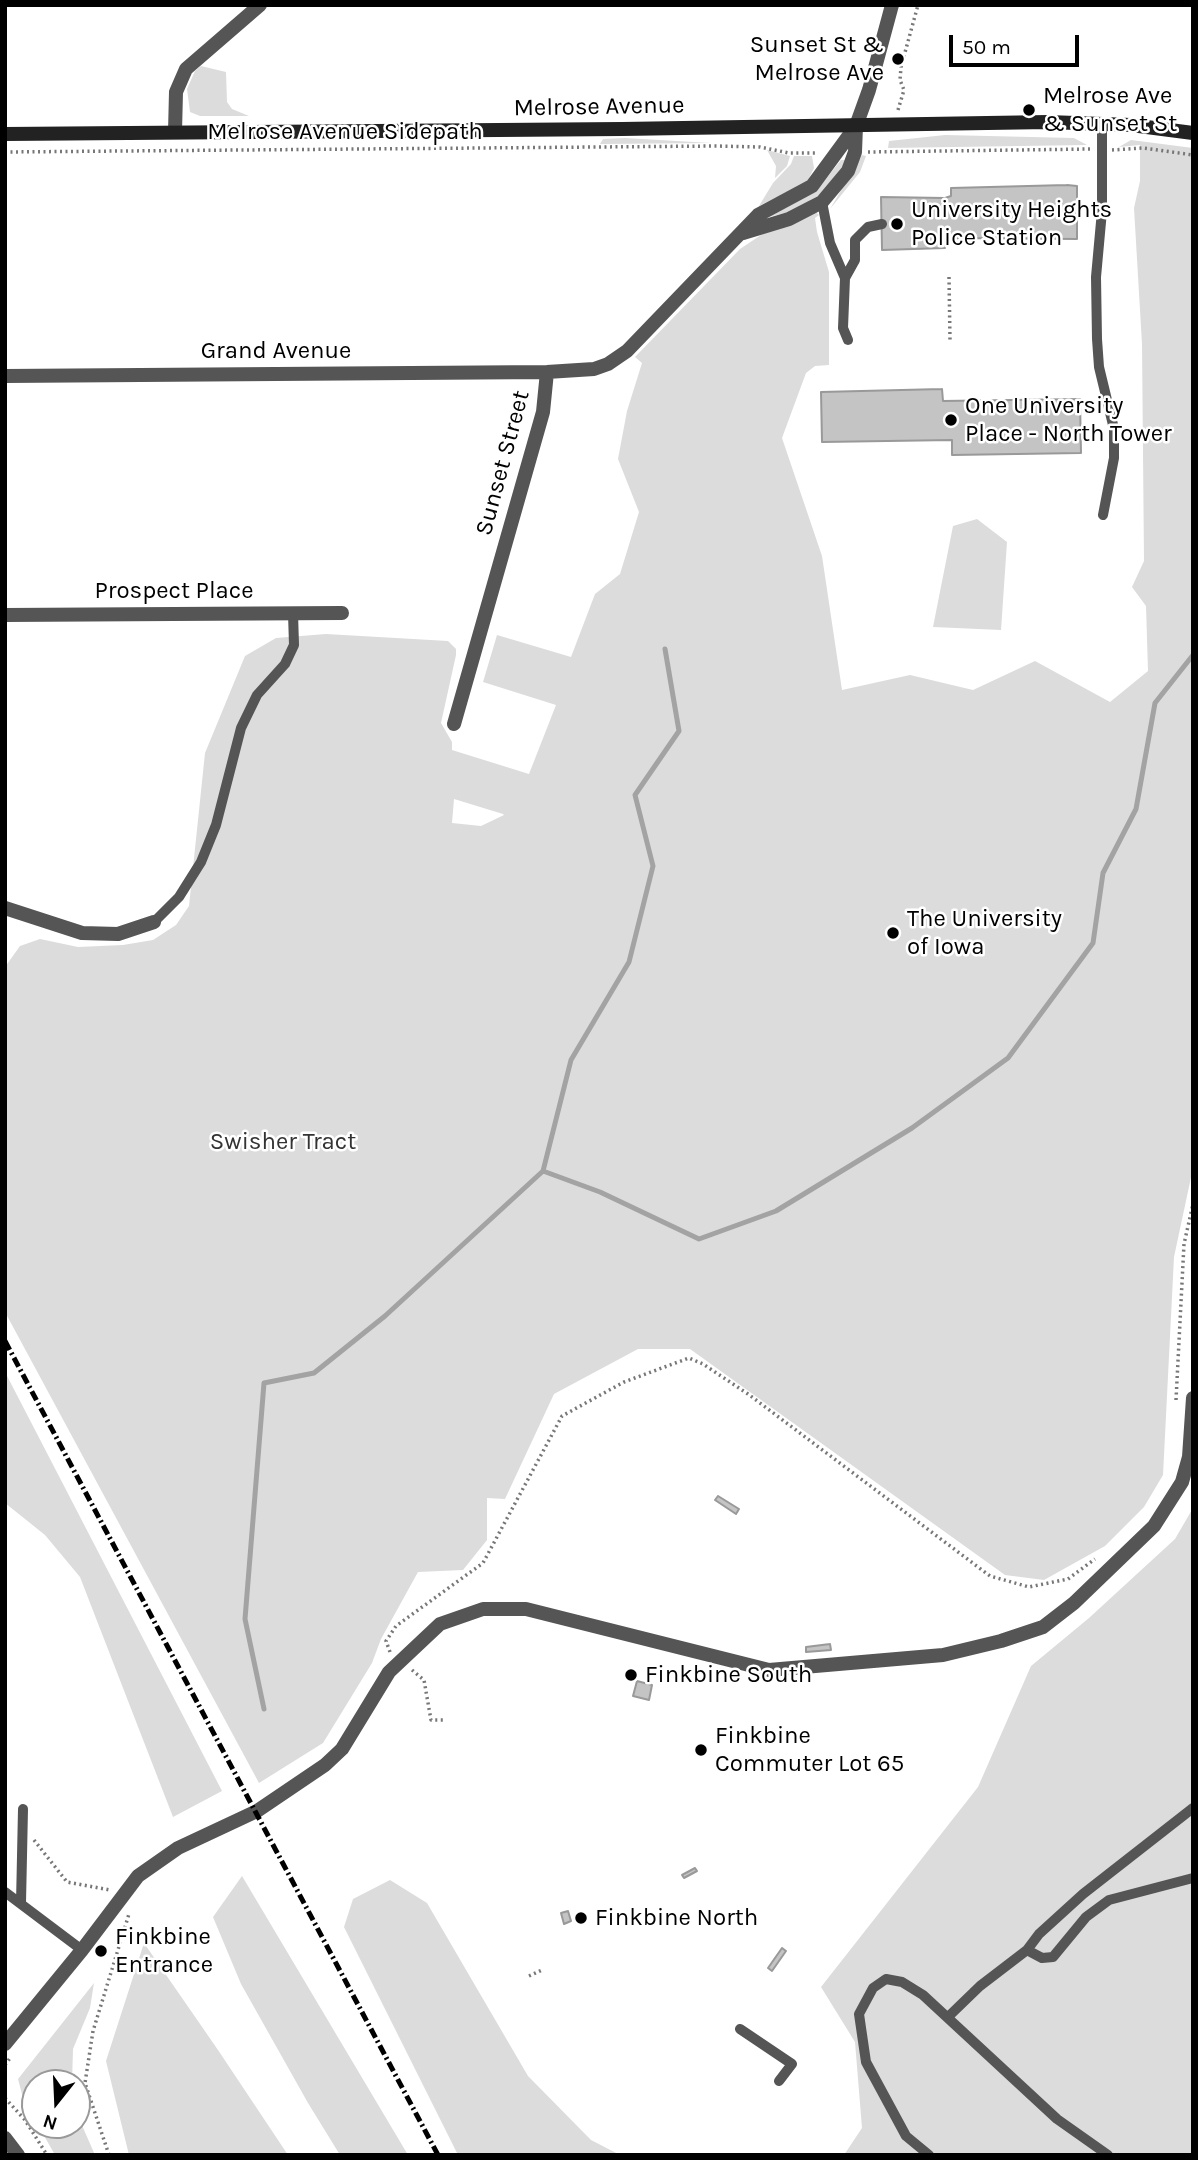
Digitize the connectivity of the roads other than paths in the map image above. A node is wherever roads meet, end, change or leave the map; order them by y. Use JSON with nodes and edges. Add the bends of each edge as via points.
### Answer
{"nodes":[{"id":1,"x":260,"y":5,"type":"edge"},
{"id":2,"x":892,"y":5,"type":"edge"},
{"id":3,"x":1102,"y":124,"type":"junction"},
{"id":4,"x":856,"y":126,"type":"junction"},
{"id":5,"x":175,"y":132,"type":"junction"},
{"id":6,"x":1193,"y":133,"type":"edge"},
{"id":7,"x":5,"y":134,"type":"edge"},
{"id":8,"x":822,"y":202,"type":"junction"},
{"id":9,"x":882,"y":224,"type":"dead end"},
{"id":10,"x":742,"y":234,"type":"junction"},
{"id":11,"x":845,"y":278,"type":"junction"},
{"id":12,"x":848,"y":340,"type":"dead end"},
{"id":13,"x":547,"y":372,"type":"junction"},
{"id":14,"x":5,"y":376,"type":"edge"},
{"id":15,"x":1103,"y":515,"type":"dead end"},
{"id":16,"x":293,"y":613,"type":"junction"},
{"id":17,"x":342,"y":613,"type":"dead end"},
{"id":18,"x":5,"y":615,"type":"edge"},
{"id":19,"x":454,"y":724,"type":"dead end"},
{"id":20,"x":5,"y":908,"type":"edge"},
{"id":21,"x":154,"y":922,"type":"joint"},
{"id":22,"x":1193,"y":1398,"type":"edge"},
{"id":23,"x":1193,"y":1808,"type":"edge"},
{"id":24,"x":23,"y":1809,"type":"dead end"},
{"id":25,"x":1193,"y":1878,"type":"edge"},
{"id":26,"x":5,"y":1892,"type":"edge"},
{"id":27,"x":21,"y":1903,"type":"junction"},
{"id":28,"x":82,"y":1950,"type":"junction"},
{"id":29,"x":1027,"y":1950,"type":"junction"},
{"id":30,"x":949,"y":2016,"type":"junction"},
{"id":31,"x":740,"y":2029,"type":"dead end"},
{"id":32,"x":5,"y":2044,"type":"edge"},
{"id":33,"x":779,"y":2081,"type":"dead end"},
{"id":34,"x":5,"y":2138,"type":"edge"},
{"id":35,"x":18,"y":2155,"type":"edge"},
{"id":36,"x":929,"y":2155,"type":"edge"},
{"id":37,"x":1108,"y":2155,"type":"edge"}],
"edges":[{"from":1,"to":5,"type":"street","via":[[186,69],[176,92]]},
{"from":2,"to":4,"type":"street","name":"Sunset Street"},
{"from":3,"to":4,"type":"main road","name":"Melrose Avenue"},
{"from":3,"to":6,"type":"main road","name":"Melrose Avenue"},
{"from":3,"to":15,"type":"lane","via":[[1097,339],[1114,429],[1114,458]]},
{"from":4,"to":5,"type":"main road","name":"Melrose Avenue"},
{"from":4,"to":8,"type":"street","name":"Sunset Street","via":[[855,152],[848,171]]},
{"from":4,"to":10,"type":"street","name":"Sunset Street","via":[[812,186],[767,208]]},
{"from":5,"to":7,"type":"main road","name":"Melrose Avenue"},
{"from":8,"to":10,"type":"street","name":"Sunset Street","via":[[789,219]]},
{"from":8,"to":11,"type":"lane","via":[[830,243]]},
{"from":9,"to":11,"type":"lane","via":[[867,227],[855,240],[855,260]]},
{"from":10,"to":13,"type":"street","name":"Sunset Street","via":[[618,359],[594,369]]},
{"from":11,"to":12,"type":"lane","via":[[843,328]]},
{"from":13,"to":14,"type":"street","name":"Grand Avenue"},
{"from":13,"to":19,"type":"street","name":"Sunset Street","via":[[542,412]]},
{"from":16,"to":17,"type":"street","name":"Prospect Place"},
{"from":16,"to":18,"type":"street","name":"Prospect Place"},
{"from":16,"to":21,"type":"lane","via":[[294,645],[285,664],[257,695],[241,728],[216,825],[201,862],[179,897]]},
{"from":20,"to":21,"type":"street","via":[[82,933],[118,934]]},
{"from":22,"to":28,"type":"street","via":[[1189,1457],[1182,1482],[1154,1526],[1043,1627],[943,1655],[769,1670],[526,1609],[502,1607],[459,1616],[440,1624],[402,1665],[342,1749],[325,1765],[257,1811],[178,1848],[138,1876]]},
{"from":23,"to":29,"type":"lane","via":[[1083,1894]]},
{"from":24,"to":27,"type":"lane"},
{"from":25,"to":29,"type":"lane","via":[[1109,1900],[1086,1917],[1053,1956],[1042,1958]]},
{"from":26,"to":27,"type":"lane"},
{"from":27,"to":28,"type":"lane"},
{"from":28,"to":32,"type":"street"},
{"from":29,"to":30,"type":"lane"},
{"from":30,"to":36,"type":"lane","via":[[902,1982],[886,1979],[873,1988],[859,2014],[866,2062],[906,2136]]},
{"from":30,"to":37,"type":"lane","via":[[1057,2119]]},
{"from":31,"to":33,"type":"lane","via":[[792,2064]]},
{"from":34,"to":35,"type":"street"}]}
